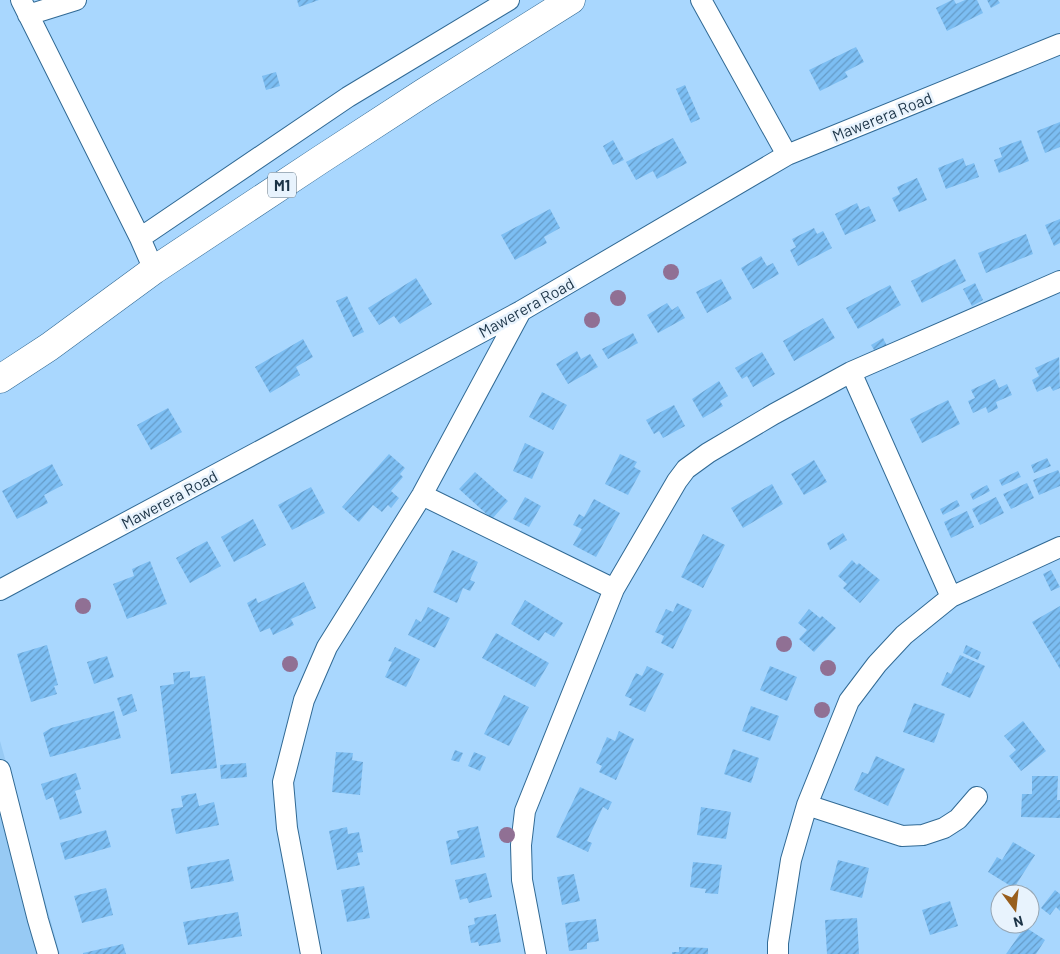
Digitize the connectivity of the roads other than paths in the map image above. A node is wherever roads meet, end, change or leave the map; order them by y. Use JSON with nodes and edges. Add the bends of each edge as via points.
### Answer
{"nodes":[{"id":1,"x":76,"y":0,"type":"edge"},
{"id":2,"x":509,"y":0,"type":"edge"},
{"id":3,"x":571,"y":0,"type":"edge"},
{"id":4,"x":701,"y":0,"type":"edge"},
{"id":5,"x":24,"y":7,"type":"edge"},
{"id":6,"x":1060,"y":44,"type":"edge"},
{"id":7,"x":787,"y":155,"type":"junction"},
{"id":8,"x":140,"y":238,"type":"junction"},
{"id":9,"x":154,"y":270,"type":"junction"},
{"id":10,"x":1060,"y":281,"type":"edge"},
{"id":11,"x":521,"y":311,"type":"junction"},
{"id":12,"x":850,"y":372,"type":"junction"},
{"id":13,"x":0,"y":379,"type":"edge"},
{"id":14,"x":422,"y":495,"type":"junction"},
{"id":15,"x":1060,"y":547,"type":"edge"},
{"id":16,"x":614,"y":589,"type":"junction"},
{"id":17,"x":0,"y":590,"type":"edge"},
{"id":18,"x":950,"y":597,"type":"junction"},
{"id":19,"x":0,"y":770,"type":"edge"},
{"id":20,"x":977,"y":797,"type":"dead end"},
{"id":21,"x":807,"y":805,"type":"junction"},
{"id":22,"x":48,"y":954,"type":"edge"},
{"id":23,"x":311,"y":954,"type":"edge"},
{"id":24,"x":536,"y":954,"type":"edge"},
{"id":25,"x":778,"y":954,"type":"edge"}],
"edges":[{"from":1,"to":5,"type":"street"},
{"from":2,"to":8,"type":"street","via":[[348,97]]},
{"from":3,"to":9,"type":"highway","number":"M1","via":[[422,93]]},
{"from":4,"to":7,"type":"street"},
{"from":5,"to":8,"type":"street"},
{"from":6,"to":7,"type":"street","name":"Mawerera Road"},
{"from":7,"to":11,"type":"street","name":"Mawerera Road"},
{"from":8,"to":9,"type":"street"},
{"from":9,"to":13,"type":"highway","number":"M1"},
{"from":10,"to":12,"type":"street"},
{"from":11,"to":14,"type":"street"},
{"from":11,"to":17,"type":"street","name":"Mawerera Road"},
{"from":12,"to":16,"type":"street","via":[[724,443],[686,469]]},
{"from":12,"to":18,"type":"street"},
{"from":14,"to":16,"type":"street"},
{"from":14,"to":23,"type":"street","via":[[327,647],[304,700],[283,782],[287,828]]},
{"from":15,"to":18,"type":"street"},
{"from":16,"to":24,"type":"street","via":[[525,811],[521,845],[522,880]]},
{"from":18,"to":21,"type":"street","via":[[904,635],[849,701]]},
{"from":19,"to":22,"type":"street"},
{"from":20,"to":21,"type":"street","via":[[958,819],[924,835],[902,836]]},
{"from":21,"to":25,"type":"street","via":[[791,860]]}]}
